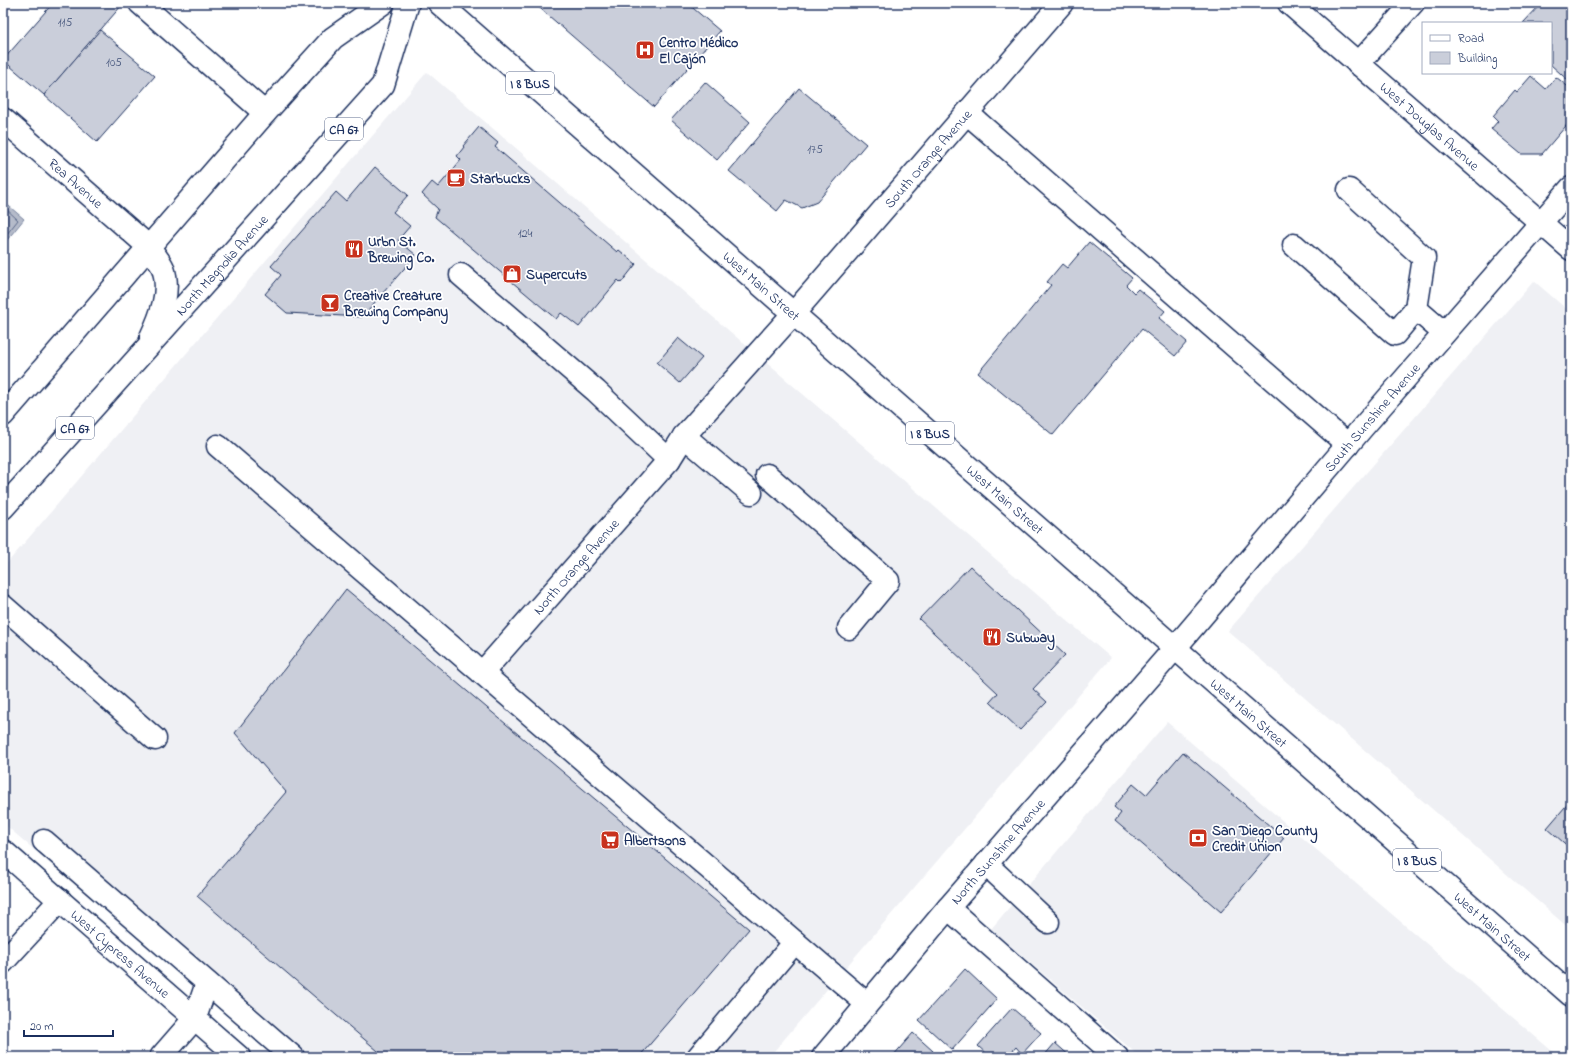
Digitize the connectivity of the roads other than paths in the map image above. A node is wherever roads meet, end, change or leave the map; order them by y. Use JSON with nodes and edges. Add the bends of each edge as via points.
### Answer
{"nodes":[{"id":1,"x":140,"y":3,"type":"edge"},
{"id":2,"x":383,"y":3,"type":"edge"},
{"id":3,"x":408,"y":3,"type":"edge"},
{"id":4,"x":439,"y":3,"type":"edge"},
{"id":5,"x":1062,"y":3,"type":"edge"},
{"id":6,"x":1289,"y":3,"type":"edge"},
{"id":7,"x":1413,"y":3,"type":"edge"},
{"id":8,"x":1358,"y":64,"type":"junction"},
{"id":9,"x":968,"y":112,"type":"junction"},
{"id":10,"x":265,"y":113,"type":"junction"},
{"id":11,"x":3,"y":119,"type":"edge"},
{"id":12,"x":1571,"y":188,"type":"edge"},
{"id":13,"x":1349,"y":190,"type":"dead end"},
{"id":14,"x":1541,"y":222,"type":"junction"},
{"id":15,"x":1294,"y":245,"type":"dead end"},
{"id":16,"x":149,"y":247,"type":"junction"},
{"id":17,"x":1571,"y":249,"type":"edge"},
{"id":18,"x":461,"y":275,"type":"dead end"},
{"id":19,"x":1416,"y":309,"type":"junction"},
{"id":20,"x":794,"y":313,"type":"junction"},
{"id":21,"x":1444,"y":333,"type":"junction"},
{"id":22,"x":146,"y":349,"type":"junction"},
{"id":23,"x":3,"y":414,"type":"edge"},
{"id":24,"x":684,"y":436,"type":"junction"},
{"id":25,"x":1348,"y":445,"type":"junction"},
{"id":26,"x":218,"y":446,"type":"dead end"},
{"id":27,"x":669,"y":460,"type":"junction"},
{"id":28,"x":767,"y":475,"type":"dead end"},
{"id":29,"x":751,"y":493,"type":"dead end"},
{"id":30,"x":3,"y":508,"type":"edge"},
{"id":31,"x":3,"y":606,"type":"edge"},
{"id":32,"x":848,"y":628,"type":"dead end"},
{"id":33,"x":1174,"y":648,"type":"junction"},
{"id":34,"x":482,"y":673,"type":"junction"},
{"id":35,"x":155,"y":739,"type":"dead end"},
{"id":36,"x":44,"y":841,"type":"dead end"},
{"id":37,"x":3,"y":850,"type":"edge"},
{"id":38,"x":986,"y":864,"type":"junction"},
{"id":39,"x":60,"y":900,"type":"junction"},
{"id":40,"x":948,"y":908,"type":"junction"},
{"id":41,"x":1048,"y":922,"type":"dead end"},
{"id":42,"x":795,"y":942,"type":"junction"},
{"id":43,"x":3,"y":962,"type":"edge"},
{"id":44,"x":207,"y":983,"type":"junction"},
{"id":45,"x":1571,"y":995,"type":"edge"},
{"id":46,"x":867,"y":1004,"type":"junction"},
{"id":47,"x":195,"y":1018,"type":"junction"},
{"id":48,"x":161,"y":1057,"type":"edge"},
{"id":49,"x":239,"y":1057,"type":"edge"},
{"id":50,"x":293,"y":1057,"type":"edge"},
{"id":51,"x":698,"y":1057,"type":"edge"},
{"id":52,"x":823,"y":1057,"type":"edge"},
{"id":53,"x":1117,"y":1057,"type":"edge"}],
"edges":[{"from":1,"to":10,"type":"street"},
{"from":2,"to":10,"type":"street","via":[[333,38]]},
{"from":3,"to":22,"type":"street","name":"North Magnolia Avenue","number":"CA 67","via":[[383,85]]},
{"from":4,"to":20,"type":"street","name":"West Main Street","number":"I 8 BUS"},
{"from":5,"to":9,"type":"street","name":"South Orange Avenue"},
{"from":6,"to":8,"type":"street","name":"West Douglas Avenue"},
{"from":7,"to":8,"type":"street"},
{"from":8,"to":14,"type":"street","name":"West Douglas Avenue"},
{"from":9,"to":20,"type":"street","name":"South Orange Avenue"},
{"from":9,"to":25,"type":"street"},
{"from":10,"to":16,"type":"street"},
{"from":11,"to":16,"type":"street","name":"Rea Avenue"},
{"from":12,"to":14,"type":"street","name":"South Sunshine Avenue"},
{"from":13,"to":19,"type":"street","via":[[1424,258]]},
{"from":14,"to":17,"type":"street","name":"West Douglas Avenue"},
{"from":14,"to":21,"type":"street","name":"South Sunshine Avenue"},
{"from":15,"to":19,"type":"street","via":[[1395,334]]},
{"from":16,"to":22,"type":"street","name":"Rea Avenue","via":[[162,268],[166,291],[159,319]]},
{"from":16,"to":23,"type":"street"},
{"from":18,"to":27,"type":"street","via":[[596,391]]},
{"from":19,"to":21,"type":"street"},
{"from":20,"to":24,"type":"street"},
{"from":20,"to":33,"type":"street","name":"West Main Street","number":"I 8 BUS"},
{"from":21,"to":25,"type":"street","name":"South Sunshine Avenue"},
{"from":22,"to":30,"type":"street","name":"North Magnolia Avenue","number":"CA 67"},
{"from":24,"to":27,"type":"street","name":"North Orange Avenue"},
{"from":24,"to":29,"type":"street"},
{"from":25,"to":33,"type":"street","name":"South Sunshine Avenue"},
{"from":26,"to":34,"type":"street"},
{"from":27,"to":34,"type":"street","name":"North Orange Avenue"},
{"from":28,"to":32,"type":"street","via":[[888,581]]},
{"from":31,"to":35,"type":"street"},
{"from":33,"to":38,"type":"street","name":"North Sunshine Avenue"},
{"from":33,"to":45,"type":"street","name":"West Main Street","number":"I 8 BUS"},
{"from":34,"to":42,"type":"street"},
{"from":36,"to":44,"type":"street"},
{"from":37,"to":39,"type":"street","name":"West Cypress Avenue"},
{"from":38,"to":40,"type":"street","name":"North Sunshine Avenue"},
{"from":38,"to":41,"type":"street"},
{"from":39,"to":43,"type":"street"},
{"from":39,"to":47,"type":"street","name":"West Cypress Avenue"},
{"from":40,"to":46,"type":"street","name":"North Sunshine Avenue"},
{"from":40,"to":53,"type":"street"},
{"from":42,"to":46,"type":"street"},
{"from":42,"to":51,"type":"street"},
{"from":44,"to":47,"type":"street"},
{"from":44,"to":50,"type":"street"},
{"from":46,"to":52,"type":"street","name":"North Sunshine Avenue"},
{"from":47,"to":48,"type":"street"},
{"from":47,"to":49,"type":"street","name":"West Cypress Avenue"}]}
